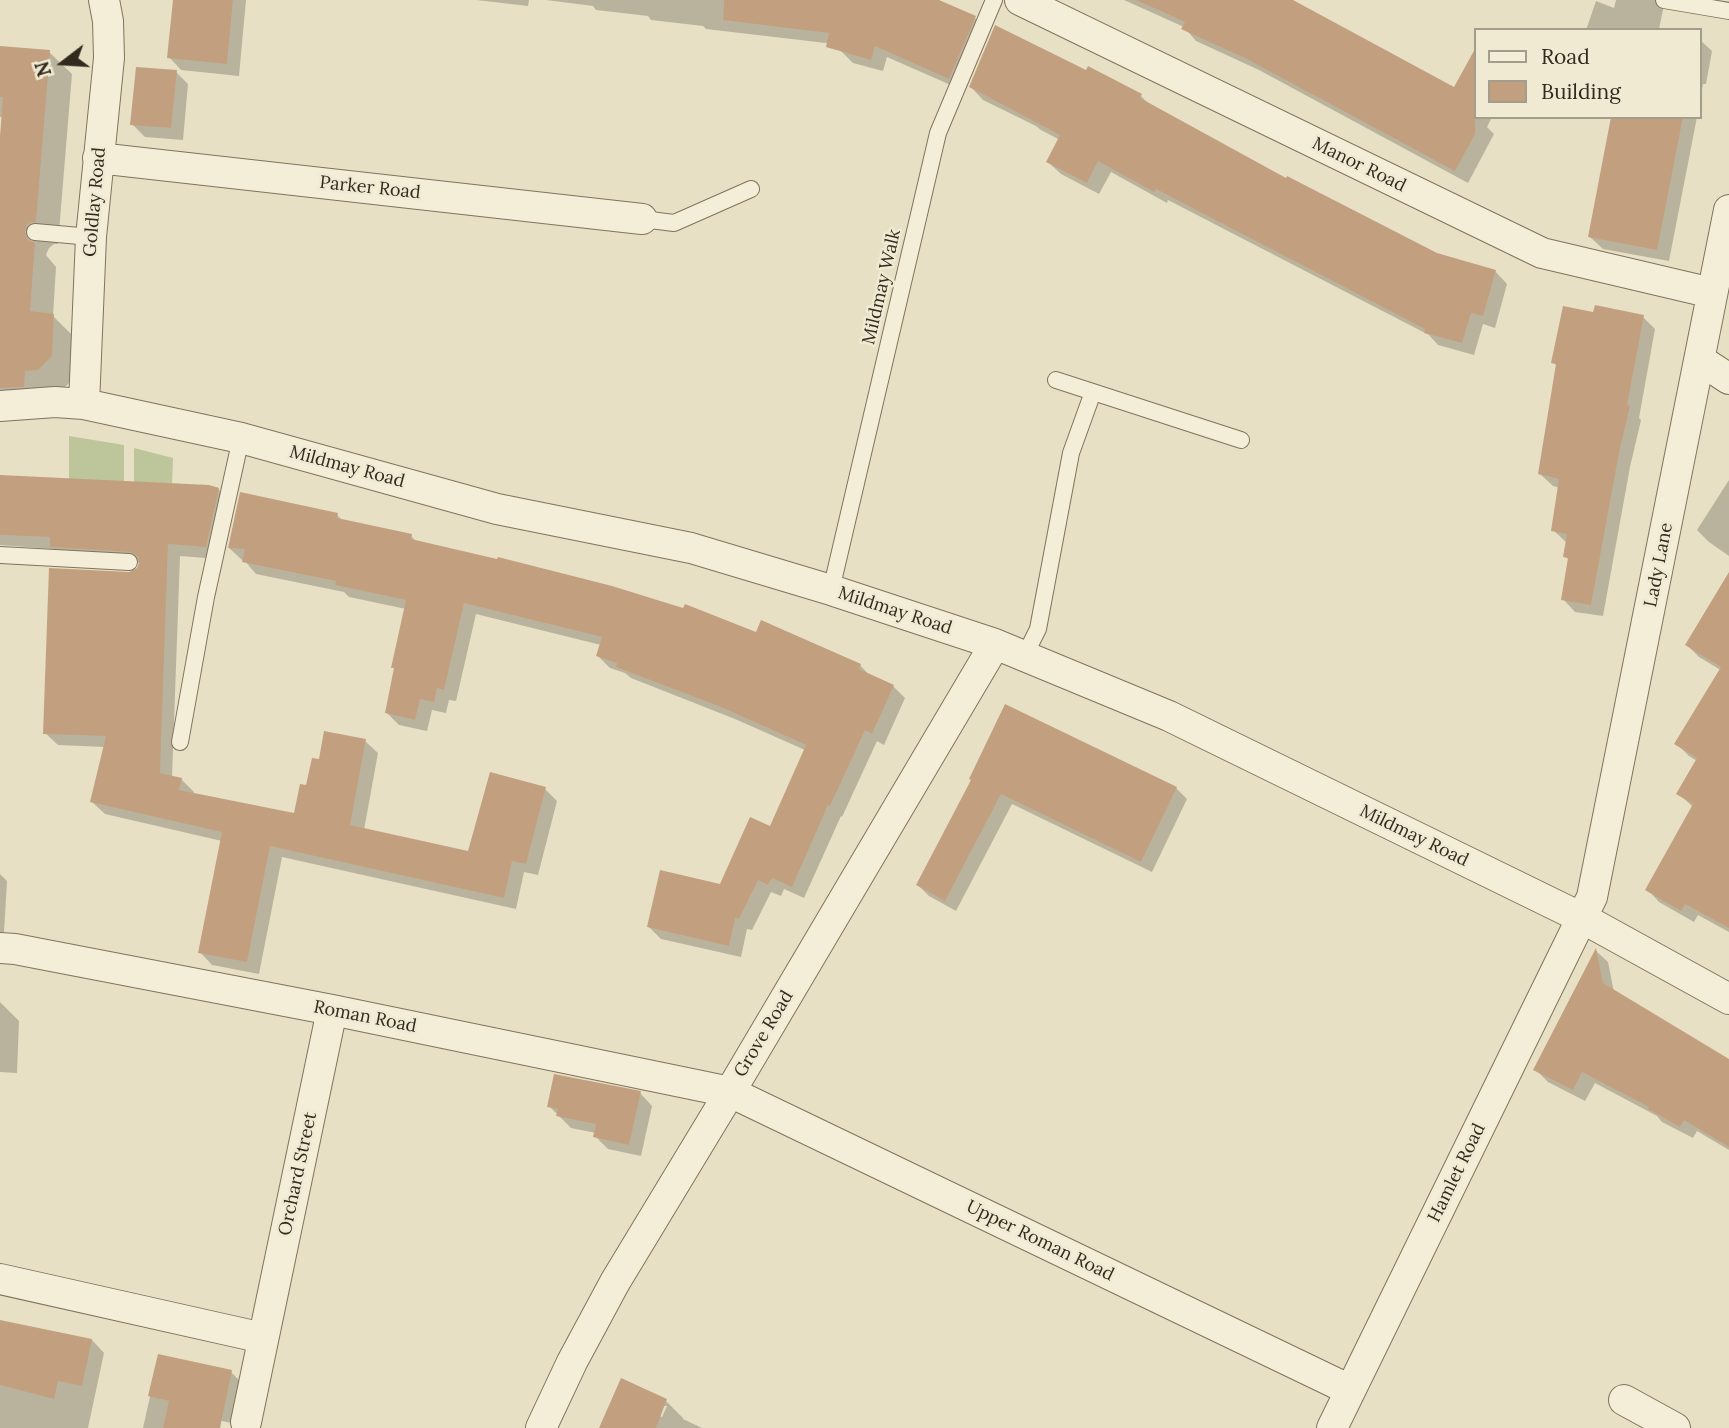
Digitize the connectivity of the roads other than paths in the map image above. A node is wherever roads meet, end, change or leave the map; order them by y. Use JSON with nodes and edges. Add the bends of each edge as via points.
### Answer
{"nodes":[{"id":1,"x":104,"y":0,"type":"edge"},
{"id":2,"x":994,"y":0,"type":"edge"},
{"id":3,"x":1020,"y":0,"type":"edge"},
{"id":4,"x":1664,"y":0,"type":"edge"},
{"id":5,"x":1729,"y":11,"type":"edge"},
{"id":6,"x":98,"y":158,"type":"junction"},
{"id":7,"x":751,"y":189,"type":"dead end"},
{"id":8,"x":1729,"y":210,"type":"edge"},
{"id":9,"x":642,"y":219,"type":"joint"},
{"id":10,"x":36,"y":232,"type":"dead end"},
{"id":11,"x":90,"y":237,"type":"junction"},
{"id":12,"x":1712,"y":293,"type":"junction"},
{"id":13,"x":1700,"y":360,"type":"junction"},
{"id":14,"x":1729,"y":379,"type":"edge"},
{"id":15,"x":1056,"y":380,"type":"dead end"},
{"id":16,"x":1093,"y":392,"type":"junction"},
{"id":17,"x":84,"y":404,"type":"junction"},
{"id":18,"x":0,"y":406,"type":"edge"},
{"id":19,"x":241,"y":438,"type":"junction"},
{"id":20,"x":1241,"y":440,"type":"dead end"},
{"id":21,"x":0,"y":555,"type":"edge"},
{"id":22,"x":129,"y":562,"type":"dead end"},
{"id":23,"x":831,"y":590,"type":"junction"},
{"id":24,"x":995,"y":644,"type":"junction"},
{"id":25,"x":1024,"y":657,"type":"junction"},
{"id":26,"x":180,"y":742,"type":"dead end"},
{"id":27,"x":1582,"y":918,"type":"junction"},
{"id":28,"x":0,"y":948,"type":"edge"},
{"id":29,"x":1729,"y":999,"type":"edge"},
{"id":30,"x":332,"y":1010,"type":"junction"},
{"id":31,"x":730,"y":1092,"type":"junction"},
{"id":32,"x":0,"y":1279,"type":"edge"},
{"id":33,"x":263,"y":1338,"type":"junction"},
{"id":34,"x":1350,"y":1391,"type":"junction"},
{"id":35,"x":1624,"y":1399,"type":"dead end"},
{"id":36,"x":246,"y":1422,"type":"dead end"},
{"id":37,"x":541,"y":1428,"type":"edge"},
{"id":38,"x":1332,"y":1428,"type":"edge"},
{"id":39,"x":1675,"y":1428,"type":"edge"}],
"edges":[{"from":1,"to":6,"type":"street","name":"Goldlay Road","via":[[109,58]]},
{"from":2,"to":23,"type":"lane","name":"Mildmay Walk","via":[[938,133]]},
{"from":3,"to":12,"type":"street","name":"Manor Road","via":[[1542,253]]},
{"from":4,"to":5,"type":"lane"},
{"from":6,"to":9,"type":"street","name":"Parker Road"},
{"from":6,"to":11,"type":"street","name":"Goldlay Road"},
{"from":7,"to":9,"type":"lane","via":[[674,223]]},
{"from":8,"to":12,"type":"street","name":"Lady Lane"},
{"from":10,"to":11,"type":"lane"},
{"from":11,"to":17,"type":"street","name":"Goldlay Road"},
{"from":12,"to":13,"type":"street","name":"Lady Lane"},
{"from":13,"to":14,"type":"street"},
{"from":13,"to":27,"type":"street","name":"Lady Lane","via":[[1592,897]]},
{"from":15,"to":16,"type":"lane"},
{"from":16,"to":20,"type":"lane"},
{"from":16,"to":25,"type":"lane","via":[[1071,453],[1038,629]]},
{"from":17,"to":18,"type":"street","name":"Mildmay Road"},
{"from":17,"to":19,"type":"street","name":"Mildmay Road"},
{"from":19,"to":23,"type":"street","name":"Mildmay Road","via":[[497,509],[691,548]]},
{"from":19,"to":26,"type":"lane"},
{"from":21,"to":22,"type":"lane"},
{"from":23,"to":24,"type":"street","name":"Mildmay Road"},
{"from":24,"to":25,"type":"street","name":"Mildmay Road"},
{"from":24,"to":31,"type":"street","name":"Grove Road"},
{"from":25,"to":27,"type":"street","name":"Mildmay Road","via":[[1169,716]]},
{"from":27,"to":29,"type":"street","name":"Mildmay Road"},
{"from":27,"to":34,"type":"street","name":"Hamlet Road"},
{"from":28,"to":30,"type":"street","name":"Roman Road"},
{"from":30,"to":31,"type":"street","name":"Roman Road"},
{"from":30,"to":33,"type":"street","name":"Orchard Street"},
{"from":31,"to":34,"type":"street","name":"Upper Roman Road"},
{"from":31,"to":37,"type":"street","name":"Grove Road","via":[[615,1282]]},
{"from":32,"to":33,"type":"street"},
{"from":33,"to":36,"type":"street","name":"Orchard Street"},
{"from":34,"to":38,"type":"street","name":"Hamlet Road"},
{"from":35,"to":39,"type":"street"}]}
